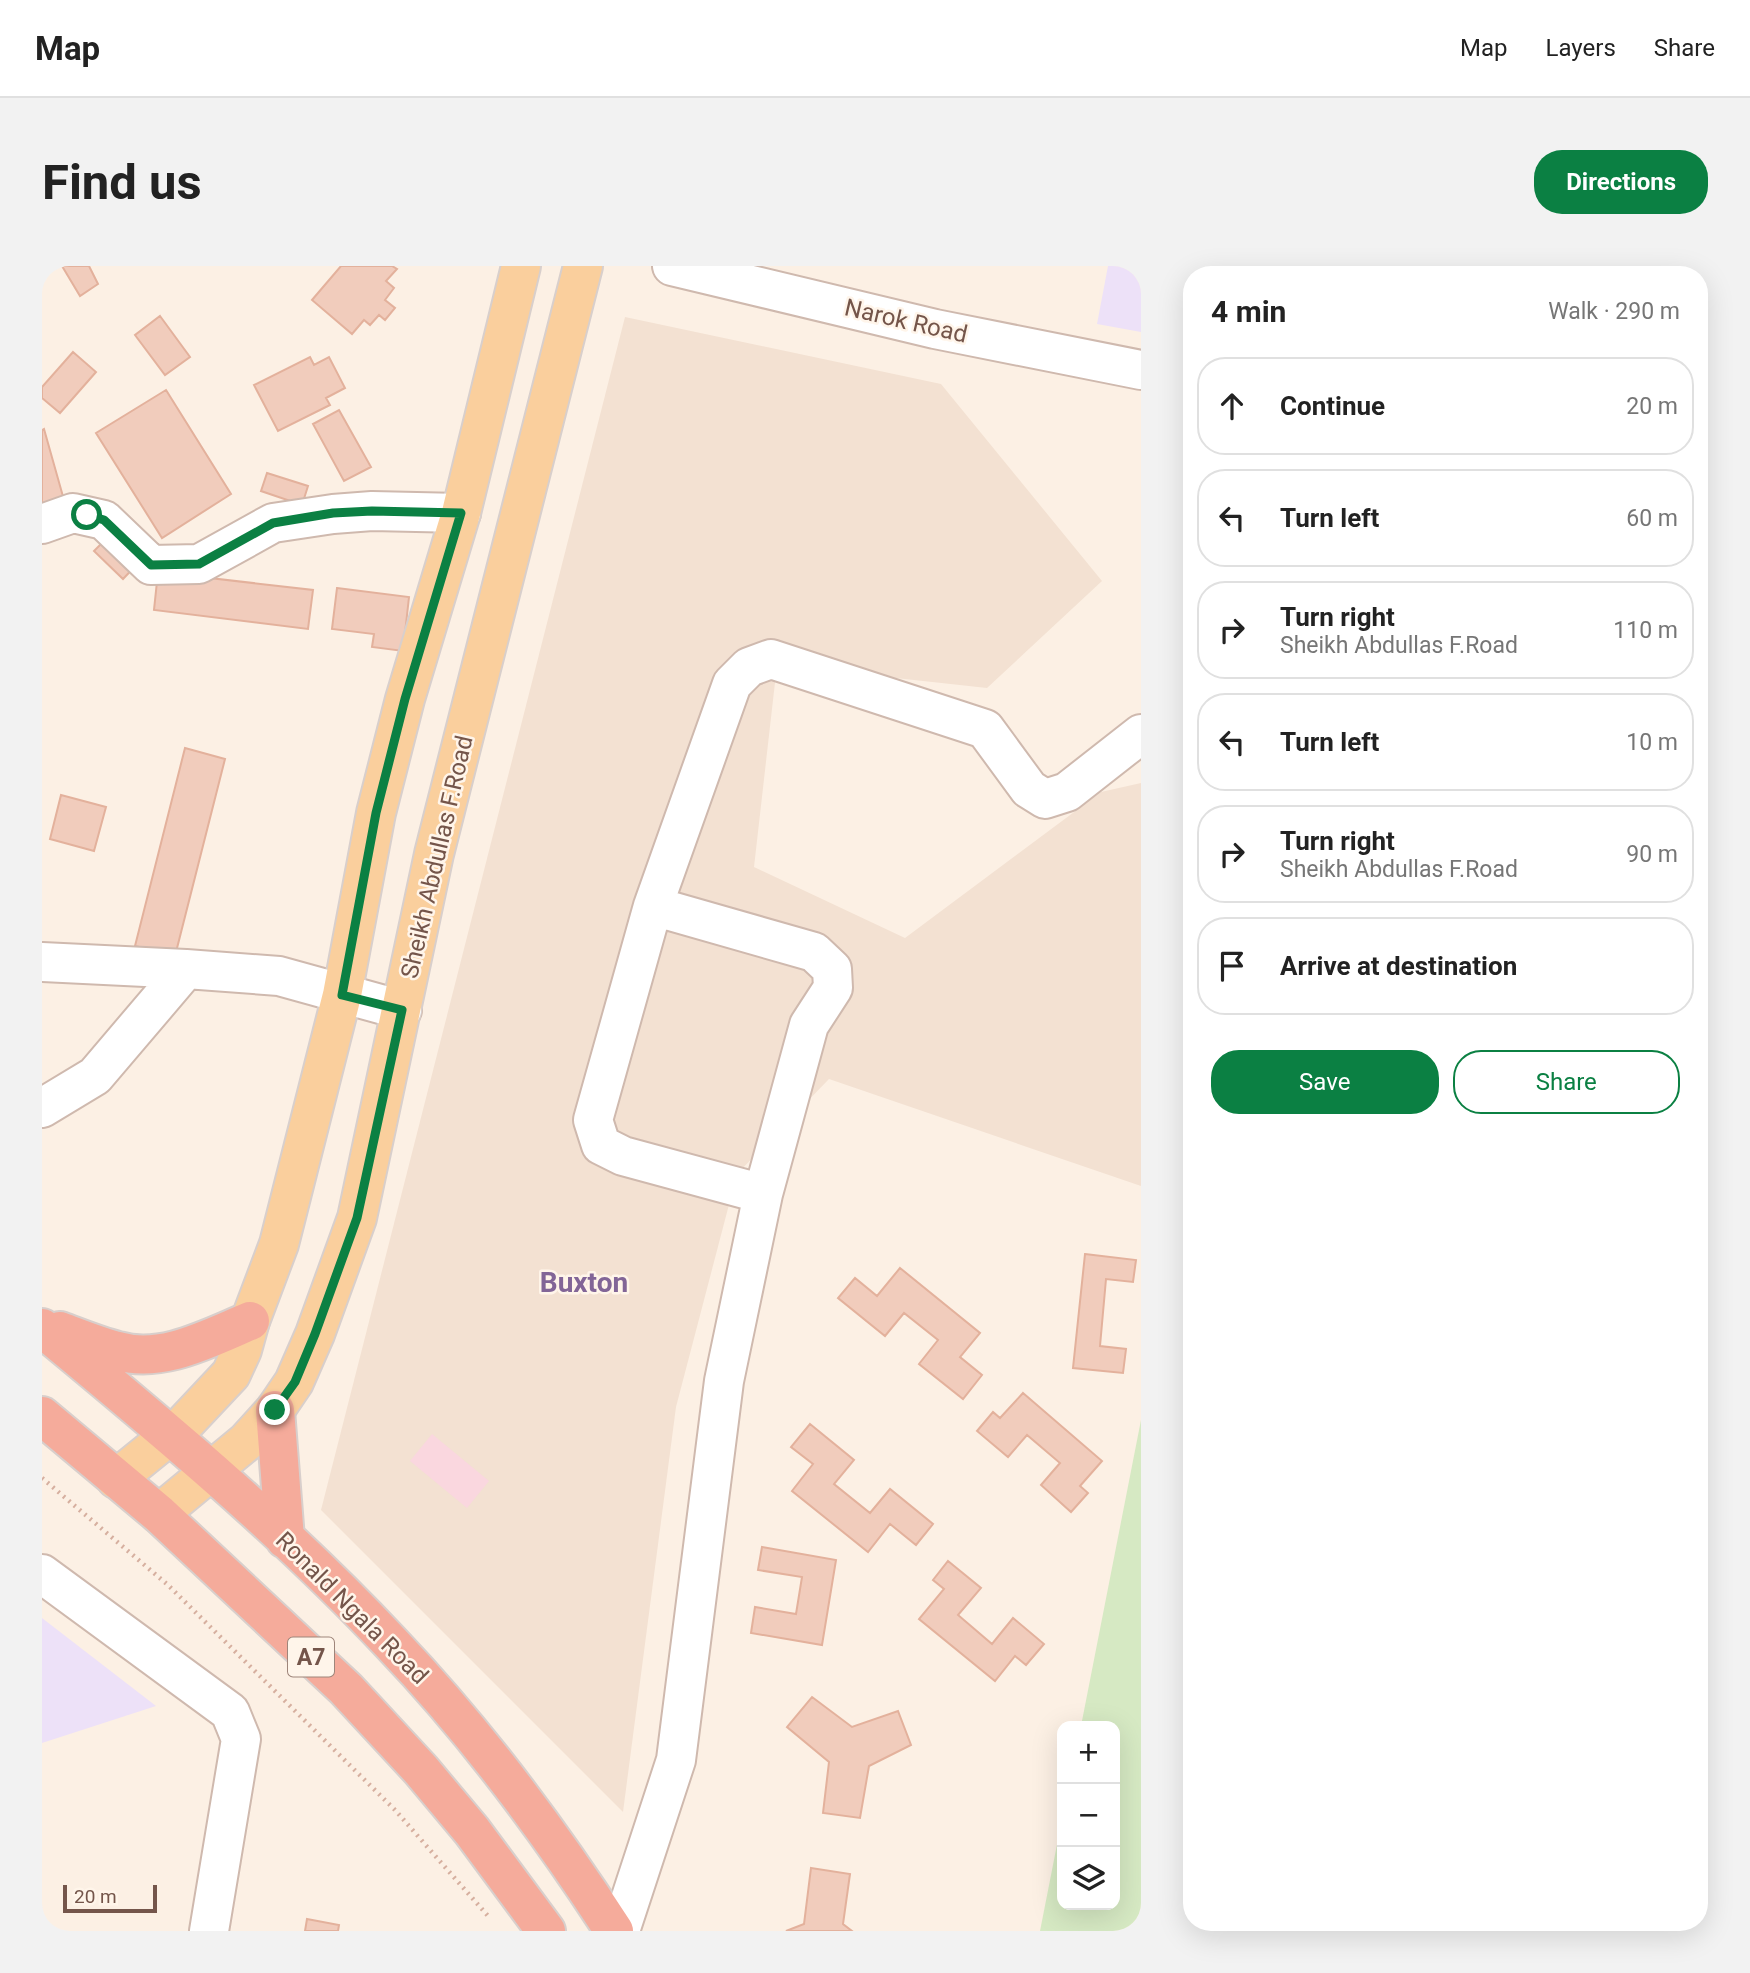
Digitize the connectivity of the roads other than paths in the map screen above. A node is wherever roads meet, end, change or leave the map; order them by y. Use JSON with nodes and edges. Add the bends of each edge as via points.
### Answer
{"nodes":[{"id":1,"x":521,"y":266,"type":"edge"},
{"id":2,"x":583,"y":266,"type":"edge"},
{"id":3,"x":672,"y":266,"type":"edge"},
{"id":4,"x":1141,"y":370,"type":"edge"},
{"id":5,"x":461,"y":513,"type":"junction"},
{"id":6,"x":42,"y":524,"type":"edge"},
{"id":7,"x":1141,"y":734,"type":"edge"},
{"id":8,"x":653,"y":906,"type":"junction"},
{"id":9,"x":42,"y":962,"type":"edge"},
{"id":10,"x":186,"y":969,"type":"junction"},
{"id":11,"x":342,"y":995,"type":"junction"},
{"id":12,"x":402,"y":1010,"type":"junction"},
{"id":13,"x":42,"y":1108,"type":"edge"},
{"id":14,"x":763,"y":1194,"type":"junction"},
{"id":15,"x":250,"y":1321,"type":"junction"},
{"id":16,"x":42,"y":1326,"type":"edge"},
{"id":17,"x":275,"y":1410,"type":"junction"},
{"id":18,"x":42,"y":1416,"type":"edge"},
{"id":19,"x":171,"y":1434,"type":"junction"},
{"id":20,"x":212,"y":1470,"type":"junction"},
{"id":21,"x":116,"y":1479,"type":"junction"},
{"id":22,"x":159,"y":1514,"type":"junction"},
{"id":23,"x":285,"y":1539,"type":"junction"},
{"id":24,"x":42,"y":1574,"type":"edge"},
{"id":25,"x":209,"y":1931,"type":"edge"},
{"id":26,"x":546,"y":1931,"type":"edge"},
{"id":27,"x":617,"y":1931,"type":"edge"}],
"edges":[{"from":1,"to":5,"type":"main road"},
{"from":2,"to":12,"type":"main road","name":"Sheikh Abdullas F.Road","via":[[434,854]]},
{"from":3,"to":4,"type":"street","name":"Narok Road","via":[[935,329]]},
{"from":5,"to":6,"type":"street","via":[[333,513],[273,523],[199,564],[169,566],[151,565],[104,520],[73,513]]},
{"from":5,"to":11,"type":"main road","via":[[382,788]]},
{"from":7,"to":8,"type":"street","via":[[1067,792],[1045,799],[1030,789],[985,729],[771,659],[749,667],[732,684]]},
{"from":8,"to":14,"type":"street","via":[[593,1120],[601,1145],[623,1156]]},
{"from":8,"to":14,"type":"street","via":[[814,952],[832,969],[833,988],[809,1026]]},
{"from":9,"to":10,"type":"street"},
{"from":10,"to":11,"type":"street","via":[[278,976]]},
{"from":10,"to":13,"type":"street","via":[[95,1076]]},
{"from":11,"to":12,"type":"street"},
{"from":11,"to":15,"type":"main road","via":[[279,1244]]},
{"from":12,"to":17,"type":"main road","name":"Sheikh Abdullas F.Road","via":[[357,1218],[295,1382]]},
{"from":14,"to":27,"type":"street","via":[[724,1381],[676,1760]]},
{"from":15,"to":16,"type":"highway","via":[[161,1354],[120,1352]]},
{"from":15,"to":19,"type":"main road","via":[[231,1374]]},
{"from":16,"to":19,"type":"highway","name":"Ronald Ngala Road"},
{"from":17,"to":20,"type":"main road","name":"Sheikh Abdullas F.Road"},
{"from":17,"to":23,"type":"highway"},
{"from":18,"to":21,"type":"highway","number":"A7"},
{"from":19,"to":20,"type":"highway","name":"Ronald Ngala Road"},
{"from":19,"to":21,"type":"main road"},
{"from":20,"to":22,"type":"main road","name":"Sheikh Abdullas F.Road"},
{"from":20,"to":23,"type":"highway","name":"Ronald Ngala Road"},
{"from":21,"to":22,"type":"highway","number":"A7"},
{"from":22,"to":26,"type":"highway","number":"A7","via":[[346,1689],[472,1831]]},
{"from":23,"to":27,"type":"highway","name":"Ronald Ngala Road","via":[[393,1644],[452,1711],[531,1810]]},
{"from":24,"to":25,"type":"street","via":[[230,1712],[241,1739]]}]}
